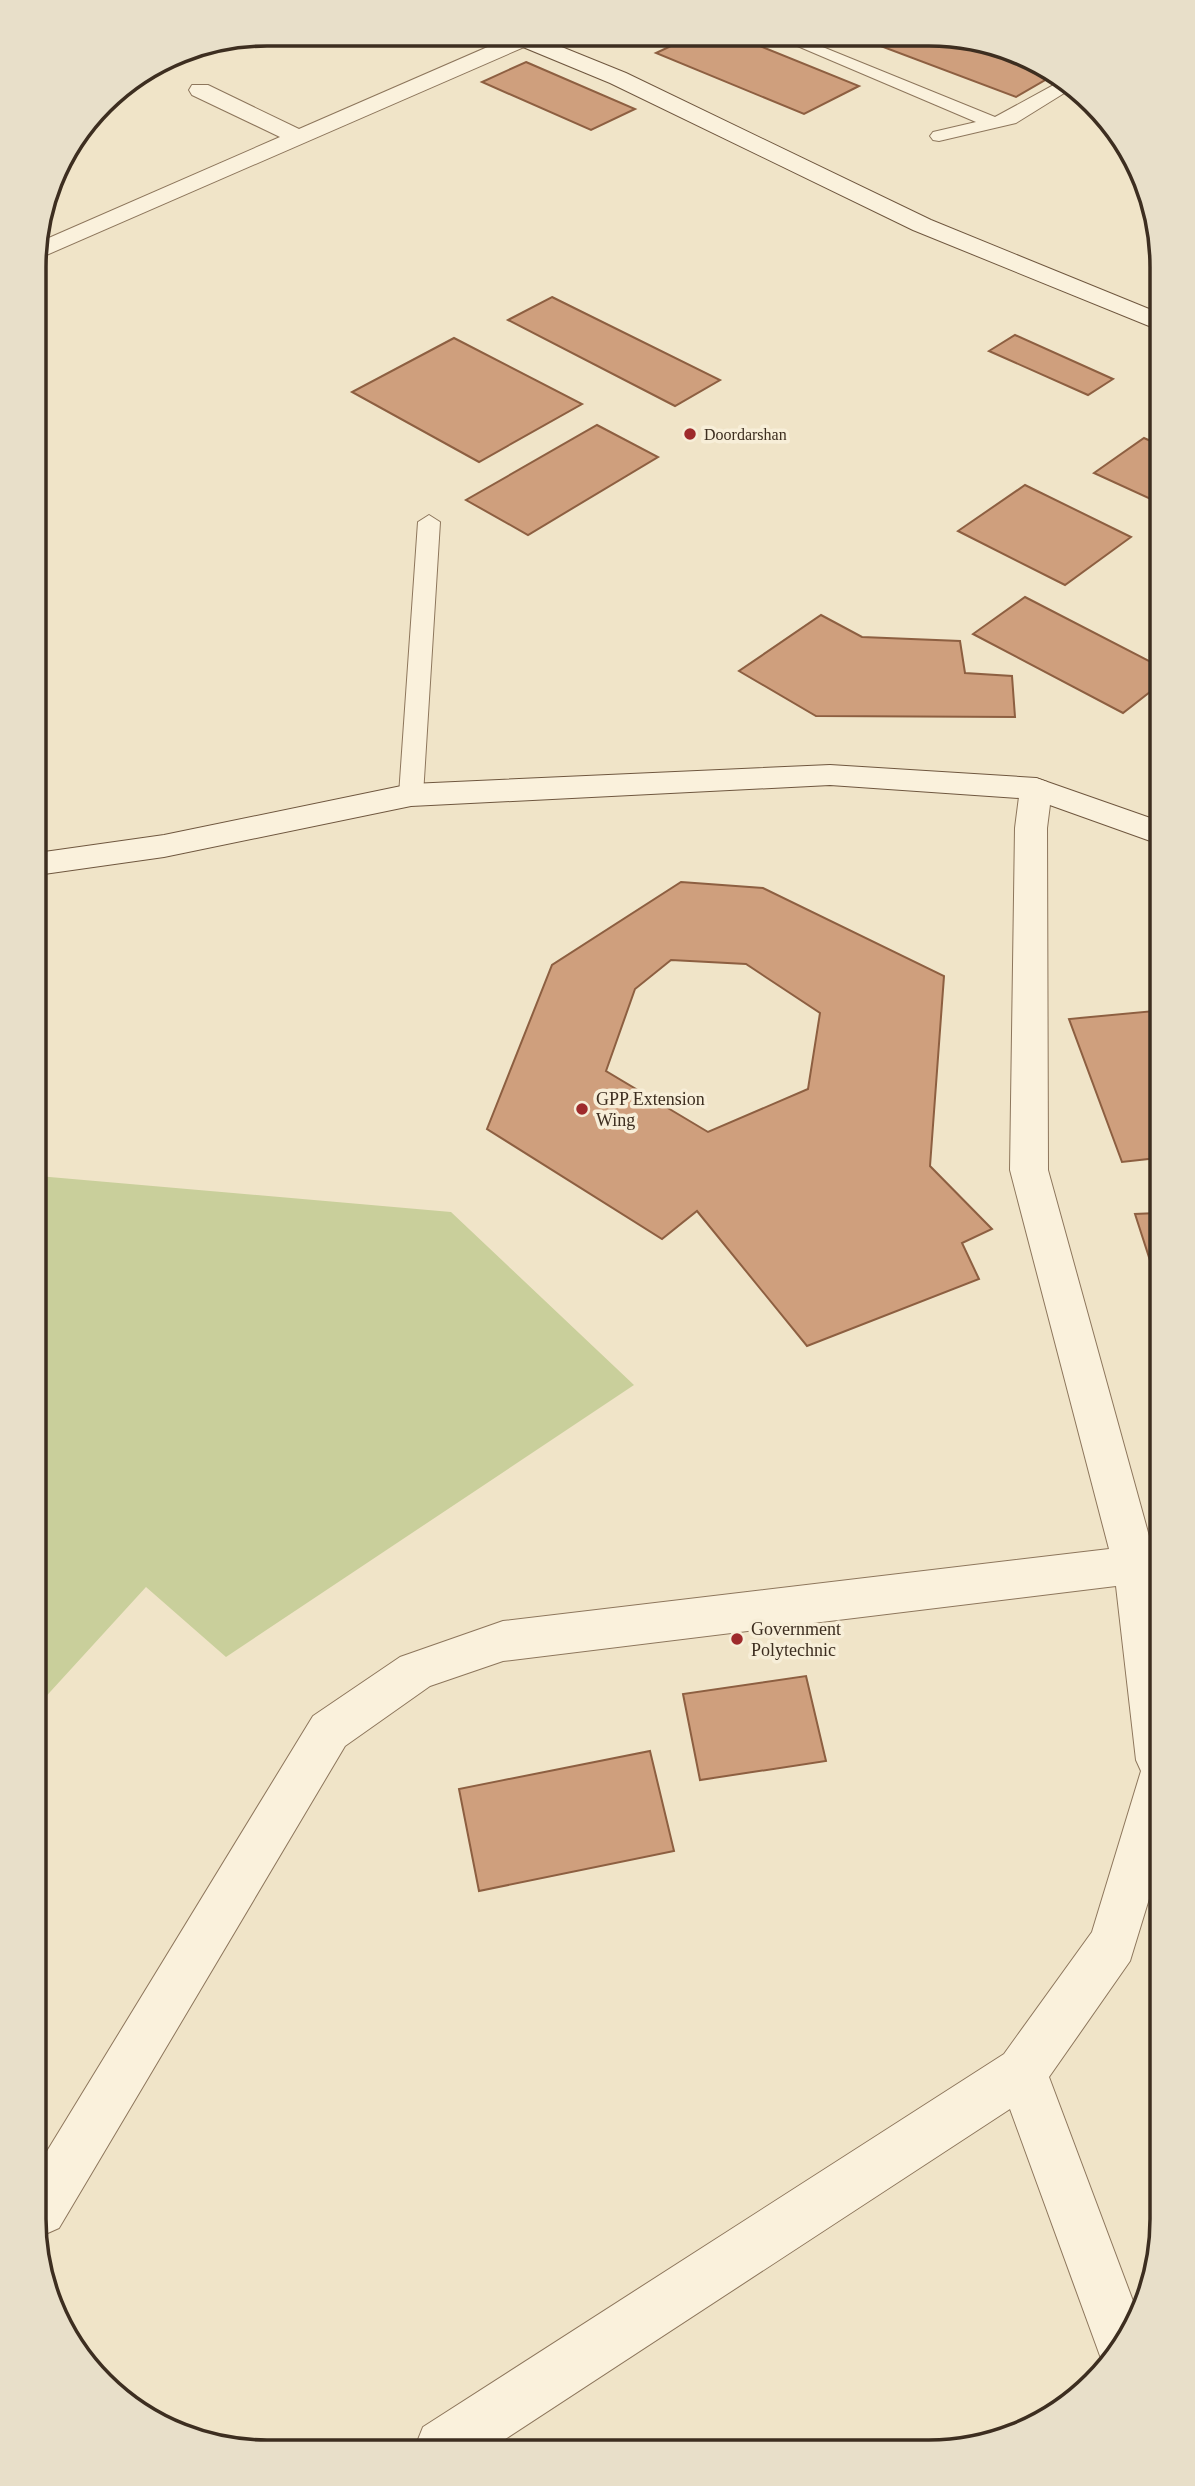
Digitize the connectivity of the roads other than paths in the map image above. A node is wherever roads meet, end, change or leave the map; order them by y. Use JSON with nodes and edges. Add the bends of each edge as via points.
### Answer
{"nodes":[{"id":1,"x":498,"y":46,"type":"edge"},
{"id":2,"x":540,"y":46,"type":"edge"},
{"id":3,"x":806,"y":46,"type":"edge"},
{"id":4,"x":1059,"y":89,"type":"edge"},
{"id":5,"x":200,"y":90,"type":"dead end"},
{"id":6,"x":994,"y":123,"type":"junction"},
{"id":7,"x":939,"y":136,"type":"dead end"},
{"id":8,"x":298,"y":137,"type":"junction"},
{"id":9,"x":46,"y":248,"type":"edge"},
{"id":10,"x":1150,"y":318,"type":"edge"},
{"id":11,"x":429,"y":522,"type":"dead end"},
{"id":12,"x":1036,"y":789,"type":"junction"},
{"id":13,"x":411,"y":795,"type":"junction"},
{"id":14,"x":1150,"y":830,"type":"edge"},
{"id":15,"x":46,"y":863,"type":"edge"},
{"id":16,"x":1135,"y":1565,"type":"junction"},
{"id":17,"x":1149,"y":1681,"type":"edge"},
{"id":18,"x":1149,"y":1818,"type":"edge"},
{"id":19,"x":1022,"y":2072,"type":"junction"},
{"id":20,"x":46,"y":2202,"type":"edge"},
{"id":21,"x":1118,"y":2333,"type":"edge"},
{"id":22,"x":454,"y":2440,"type":"edge"}],
"edges":[{"from":1,"to":8,"type":"street"},
{"from":2,"to":10,"type":"street","via":[[618,78],[922,225]]},
{"from":3,"to":6,"type":"lane"},
{"from":4,"to":6,"type":"lane","via":[[1010,119]]},
{"from":5,"to":8,"type":"street"},
{"from":6,"to":7,"type":"lane"},
{"from":8,"to":9,"type":"street"},
{"from":11,"to":13,"type":"lane"},
{"from":12,"to":13,"type":"street","via":[[830,775]]},
{"from":12,"to":14,"type":"street"},
{"from":12,"to":16,"type":"street","via":[[1031,828],[1030,1170]]},
{"from":13,"to":15,"type":"street","via":[[164,846]]},
{"from":16,"to":17,"type":"street"},
{"from":16,"to":20,"type":"street","via":[[503,1641],[416,1671],[329,1731]]},
{"from":18,"to":19,"type":"street","via":[[1112,1944]]},
{"from":19,"to":21,"type":"street"},
{"from":19,"to":22,"type":"street"}]}
